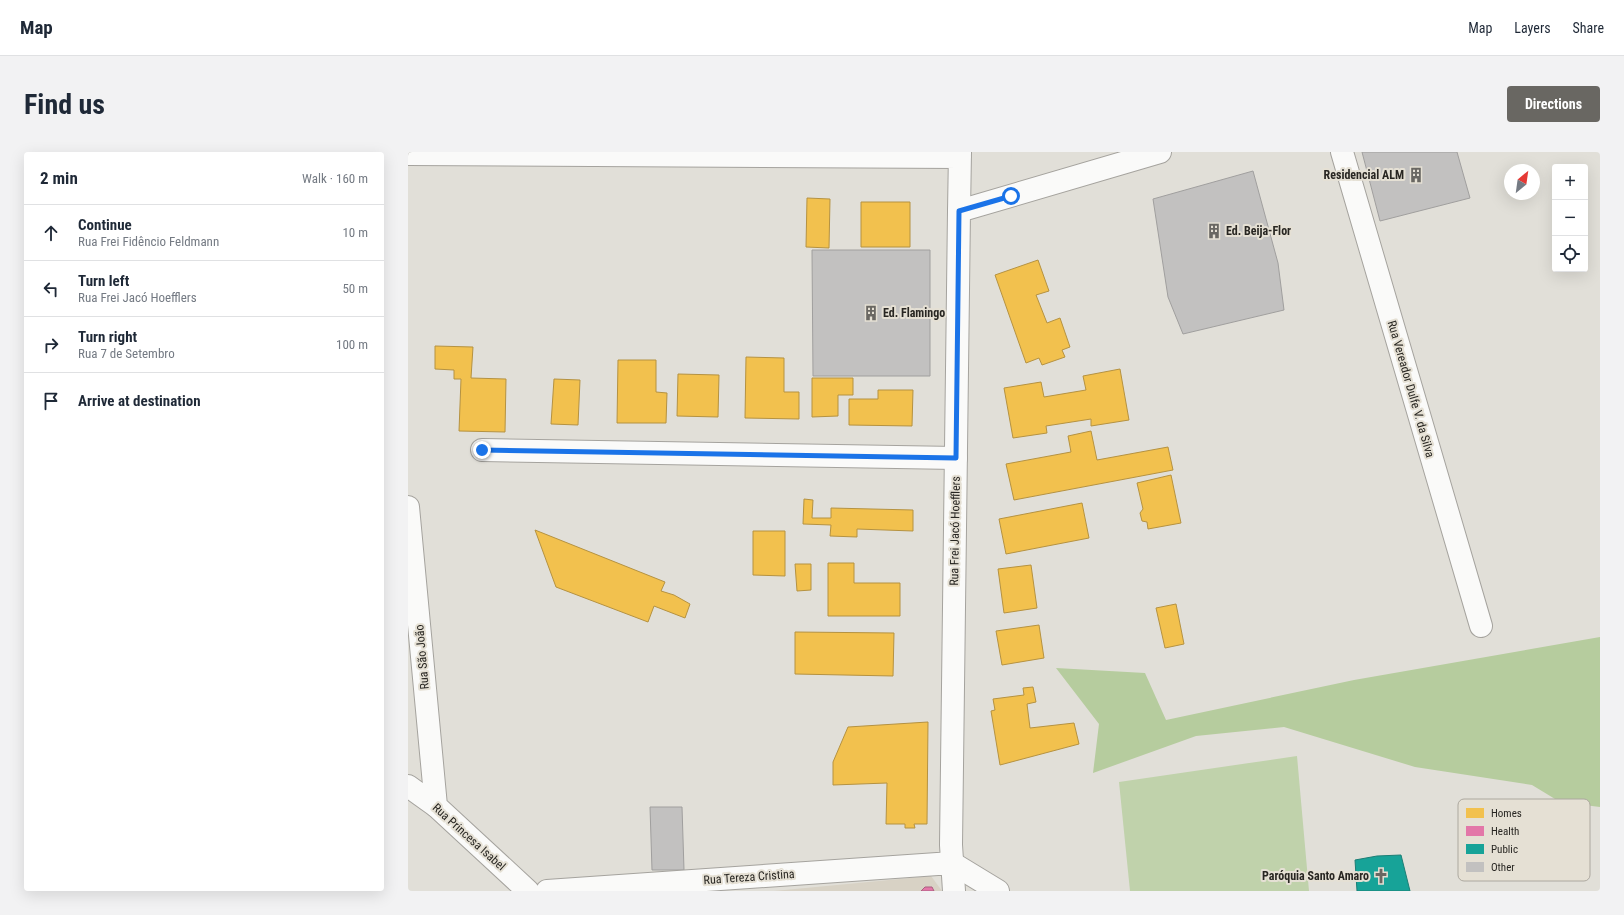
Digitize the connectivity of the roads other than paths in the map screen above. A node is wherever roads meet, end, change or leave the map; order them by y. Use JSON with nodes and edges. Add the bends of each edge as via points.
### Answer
{"nodes":[{"id":1,"x":1160,"y":152,"type":"edge"},
{"id":2,"x":1342,"y":152,"type":"edge"},
{"id":3,"x":408,"y":154,"type":"edge"},
{"id":4,"x":960,"y":154,"type":"edge"},
{"id":5,"x":959,"y":211,"type":"junction"},
{"id":6,"x":482,"y":450,"type":"dead end"},
{"id":7,"x":956,"y":458,"type":"junction"},
{"id":8,"x":408,"y":507,"type":"edge"},
{"id":9,"x":1481,"y":626,"type":"dead end"},
{"id":10,"x":408,"y":786,"type":"edge"},
{"id":11,"x":436,"y":806,"type":"junction"},
{"id":12,"x":952,"y":863,"type":"junction"},
{"id":13,"x":528,"y":891,"type":"edge"},
{"id":14,"x":547,"y":891,"type":"edge"},
{"id":15,"x":954,"y":891,"type":"edge"},
{"id":16,"x":998,"y":891,"type":"edge"}],
"edges":[{"from":1,"to":5,"type":"street"},
{"from":2,"to":9,"type":"street","name":"Rua Vereador Dulfe V. da Silva"},
{"from":3,"to":4,"type":"street"},
{"from":4,"to":5,"type":"street","name":"Rua Frei Jacó Hoefflers"},
{"from":5,"to":7,"type":"street","name":"Rua Frei Jacó Hoefflers"},
{"from":6,"to":7,"type":"street"},
{"from":7,"to":12,"type":"street","name":"Rua Frei Jacó Hoefflers"},
{"from":8,"to":11,"type":"street","name":"Rua São João"},
{"from":10,"to":11,"type":"street","name":"Rua Princesa Isabel"},
{"from":11,"to":13,"type":"street","name":"Rua Princesa Isabel"},
{"from":12,"to":14,"type":"street","name":"Rua Tereza Cristina"},
{"from":12,"to":15,"type":"street","name":"Rua Frei Jacó Hoefflers"},
{"from":12,"to":16,"type":"street"}]}
